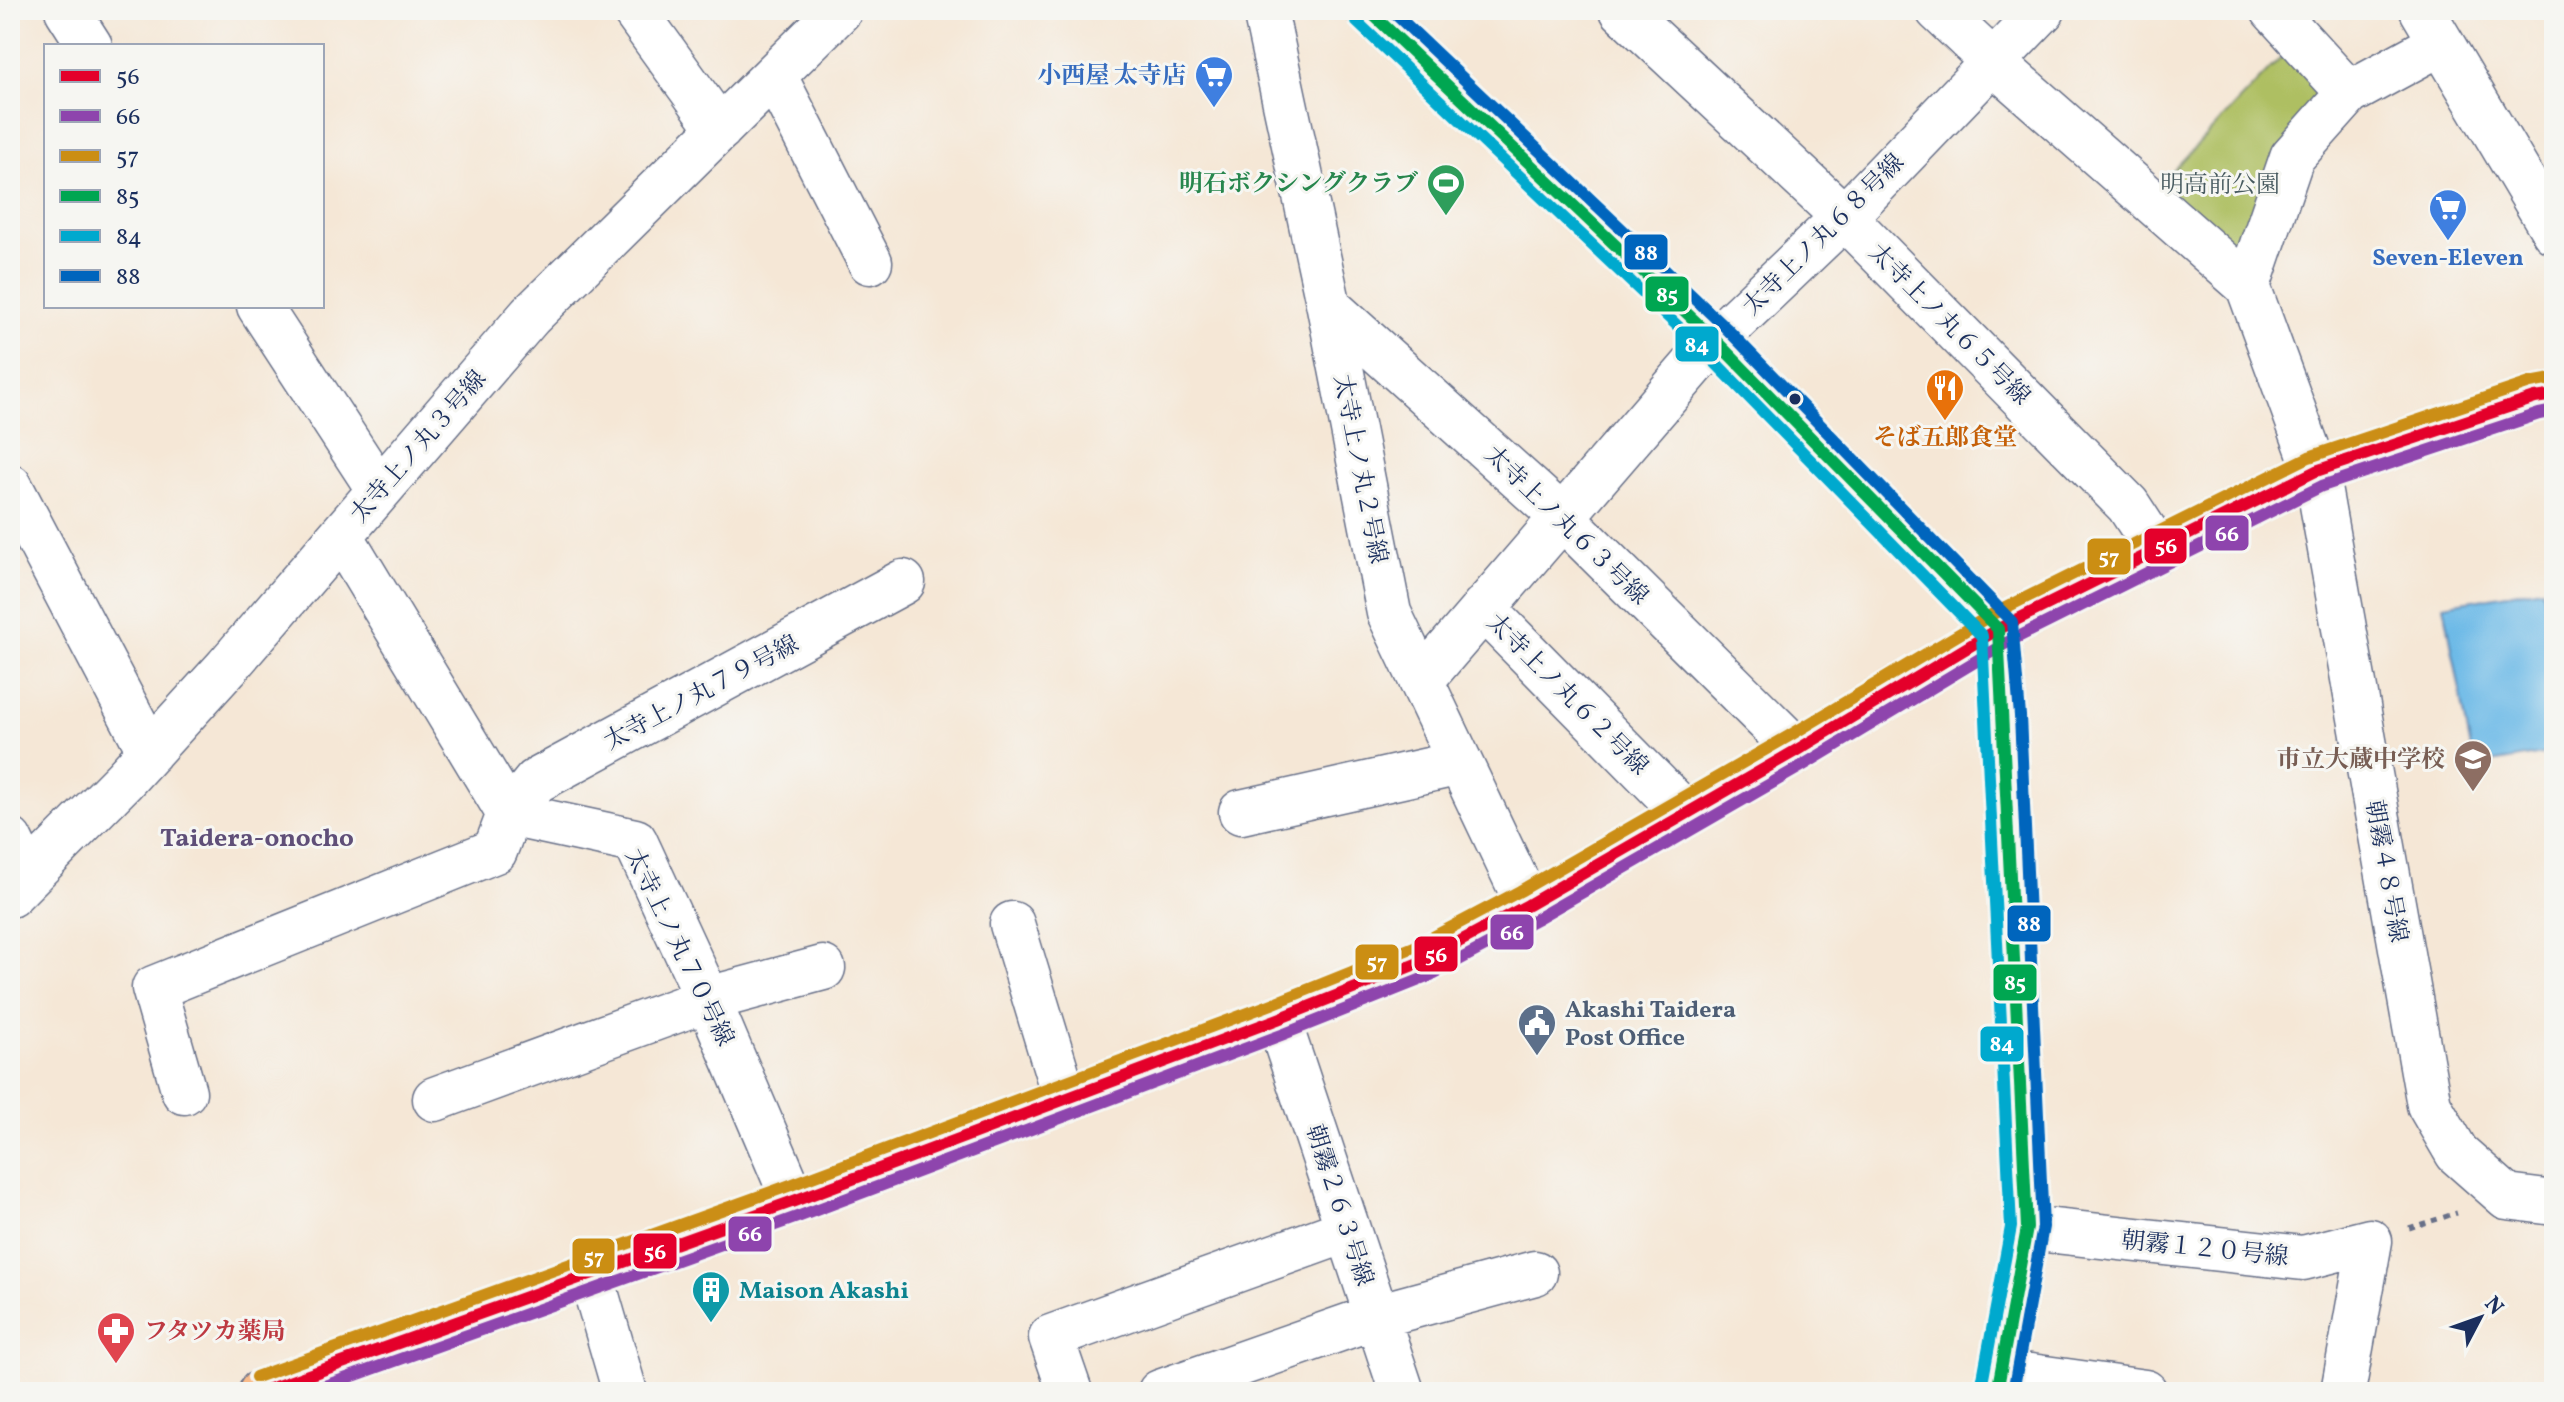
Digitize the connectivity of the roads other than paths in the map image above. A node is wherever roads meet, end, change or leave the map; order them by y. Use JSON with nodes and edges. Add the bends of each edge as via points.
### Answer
{"nodes":[{"id":1,"x":67,"y":10,"type":"edge"},
{"id":2,"x":634,"y":10,"type":"edge"},
{"id":3,"x":840,"y":10,"type":"edge"},
{"id":4,"x":1269,"y":10,"type":"edge"},
{"id":5,"x":1368,"y":10,"type":"edge"},
{"id":6,"x":1622,"y":10,"type":"edge"},
{"id":7,"x":1938,"y":10,"type":"edge"},
{"id":8,"x":2043,"y":10,"type":"edge"},
{"id":9,"x":2273,"y":10,"type":"edge"},
{"id":10,"x":2431,"y":27,"type":"edge"},
{"id":11,"x":89,"y":44,"type":"edge"},
{"id":12,"x":1993,"y":62,"type":"junction"},
{"id":13,"x":774,"y":75,"type":"junction"},
{"id":14,"x":2349,"y":93,"type":"junction"},
{"id":15,"x":720,"y":129,"type":"junction"},
{"id":16,"x":1844,"y":217,"type":"junction"},
{"id":17,"x":2554,"y":232,"type":"edge"},
{"id":18,"x":870,"y":262,"type":"dead end"},
{"id":19,"x":2248,"y":286,"type":"junction"},
{"id":20,"x":1329,"y":307,"type":"junction"},
{"id":21,"x":260,"y":308,"type":"edge"},
{"id":22,"x":1715,"y":340,"type":"junction"},
{"id":23,"x":2554,"y":395,"type":"edge"},
{"id":24,"x":2316,"y":471,"type":"junction"},
{"id":25,"x":10,"y":486,"type":"edge"},
{"id":26,"x":379,"y":490,"type":"junction"},
{"id":27,"x":1562,"y":517,"type":"junction"},
{"id":28,"x":341,"y":536,"type":"junction"},
{"id":29,"x":2158,"y":551,"type":"junction"},
{"id":30,"x":903,"y":582,"type":"dead end"},
{"id":31,"x":1483,"y":608,"type":"junction"},
{"id":32,"x":1998,"y":629,"type":"junction"},
{"id":33,"x":1421,"y":681,"type":"junction"},
{"id":34,"x":1797,"y":750,"type":"junction"},
{"id":35,"x":150,"y":752,"type":"junction"},
{"id":36,"x":1460,"y":763,"type":"junction"},
{"id":37,"x":1241,"y":812,"type":"dead end"},
{"id":38,"x":509,"y":814,"type":"junction"},
{"id":39,"x":1686,"y":814,"type":"junction"},
{"id":40,"x":16,"y":871,"type":"edge"},
{"id":41,"x":1528,"y":905,"type":"junction"},
{"id":42,"x":1012,"y":924,"type":"dead end"},
{"id":43,"x":823,"y":968,"type":"dead end"},
{"id":44,"x":708,"y":999,"type":"junction"},
{"id":45,"x":1278,"y":1019,"type":"junction"},
{"id":46,"x":184,"y":1092,"type":"dead end"},
{"id":47,"x":435,"y":1099,"type":"dead end"},
{"id":48,"x":1065,"y":1099,"type":"junction"},
{"id":49,"x":794,"y":1201,"type":"junction"},
{"id":50,"x":2554,"y":1203,"type":"edge"},
{"id":51,"x":2027,"y":1228,"type":"junction"},
{"id":52,"x":1348,"y":1230,"type":"junction"},
{"id":53,"x":1535,"y":1273,"type":"dead end"},
{"id":54,"x":591,"y":1275,"type":"junction"},
{"id":55,"x":1377,"y":1316,"type":"junction"},
{"id":56,"x":1999,"y":1382,"type":"edge"},
{"id":57,"x":261,"y":1392,"type":"edge"},
{"id":58,"x":625,"y":1392,"type":"edge"},
{"id":59,"x":1070,"y":1392,"type":"edge"},
{"id":60,"x":1160,"y":1392,"type":"edge"},
{"id":61,"x":1402,"y":1392,"type":"edge"},
{"id":62,"x":2145,"y":1392,"type":"edge"},
{"id":63,"x":2343,"y":1392,"type":"edge"}],
"edges":[{"from":1,"to":11,"type":"street"},
{"from":2,"to":15,"type":"street"},
{"from":3,"to":13,"type":"street","name":"太寺上ノ丸３号線"},
{"from":4,"to":20,"type":"street","name":"太寺上ノ丸２号線"},
{"from":5,"to":22,"type":"street"},
{"from":6,"to":16,"type":"street","name":"太寺上ノ丸６５号線"},
{"from":7,"to":12,"type":"street"},
{"from":8,"to":12,"type":"street","name":"太寺上ノ丸６８号線"},
{"from":9,"to":14,"type":"street"},
{"from":10,"to":14,"type":"street"},
{"from":10,"to":17,"type":"street"},
{"from":12,"to":16,"type":"street","name":"太寺上ノ丸６８号線"},
{"from":12,"to":19,"type":"street"},
{"from":13,"to":15,"type":"street","name":"太寺上ノ丸３号線"},
{"from":13,"to":18,"type":"street"},
{"from":14,"to":19,"type":"street","via":[[2292,157]]},
{"from":15,"to":26,"type":"street","name":"太寺上ノ丸３号線","via":[[530,316]]},
{"from":16,"to":22,"type":"street","name":"太寺上ノ丸６８号線"},
{"from":16,"to":29,"type":"street","name":"太寺上ノ丸６５号線","via":[[2128,505]]},
{"from":19,"to":24,"type":"street","name":"朝霧４８号線"},
{"from":20,"to":27,"type":"street","name":"太寺上ノ丸６３号線"},
{"from":20,"to":33,"type":"street","name":"太寺上ノ丸２号線","via":[[1389,613]]},
{"from":21,"to":26,"type":"street"},
{"from":22,"to":27,"type":"street","name":"太寺上ノ丸６８号線"},
{"from":22,"to":32,"type":"street"},
{"from":23,"to":24,"type":"main road"},
{"from":24,"to":29,"type":"main road"},
{"from":24,"to":50,"type":"street","name":"朝霧４８号線","via":[[2429,1105],[2457,1153],[2507,1197]]},
{"from":25,"to":35,"type":"street"},
{"from":26,"to":28,"type":"street","name":"太寺上ノ丸３号線"},
{"from":27,"to":31,"type":"street","name":"太寺上ノ丸６８号線"},
{"from":27,"to":34,"type":"street","name":"太寺上ノ丸６３号線"},
{"from":28,"to":35,"type":"street","name":"太寺上ノ丸３号線"},
{"from":28,"to":38,"type":"street"},
{"from":29,"to":32,"type":"main road"},
{"from":30,"to":38,"type":"street","name":"太寺上ノ丸７９号線","via":[[536,781]]},
{"from":31,"to":33,"type":"street","name":"太寺上ノ丸６８号線"},
{"from":31,"to":39,"type":"street","name":"太寺上ノ丸６２号線"},
{"from":32,"to":34,"type":"main road"},
{"from":32,"to":51,"type":"street"},
{"from":33,"to":36,"type":"street","name":"太寺上ノ丸２号線"},
{"from":34,"to":39,"type":"main road"},
{"from":35,"to":40,"type":"street","name":"太寺上ノ丸３号線"},
{"from":36,"to":37,"type":"street"},
{"from":36,"to":41,"type":"street","name":"太寺上ノ丸２号線"},
{"from":38,"to":44,"type":"street","name":"太寺上ノ丸７０号線","via":[[635,841]]},
{"from":38,"to":46,"type":"street","name":"太寺上ノ丸７９号線","via":[[495,851],[154,988]]},
{"from":39,"to":41,"type":"main road"},
{"from":41,"to":45,"type":"main road","via":[[1421,962]]},
{"from":42,"to":48,"type":"street"},
{"from":43,"to":44,"type":"street"},
{"from":44,"to":47,"type":"street"},
{"from":44,"to":49,"type":"street","name":"太寺上ノ丸７０号線"},
{"from":45,"to":48,"type":"main road"},
{"from":45,"to":52,"type":"street","name":"朝霧２６３号線"},
{"from":48,"to":49,"type":"main road"},
{"from":49,"to":54,"type":"main road"},
{"from":51,"to":56,"type":"street"},
{"from":51,"to":63,"type":"street","name":"朝霧１２０号線","via":[[2303,1258],[2370,1241]]},
{"from":52,"to":55,"type":"street","name":"朝霧２６３号線"},
{"from":52,"to":59,"type":"street","via":[[1051,1337]]},
{"from":53,"to":55,"type":"street"},
{"from":54,"to":57,"type":"main road"},
{"from":54,"to":58,"type":"street"},
{"from":55,"to":60,"type":"street"},
{"from":55,"to":61,"type":"street","name":"朝霧２６３号線"},
{"from":56,"to":62,"type":"street"}]}
